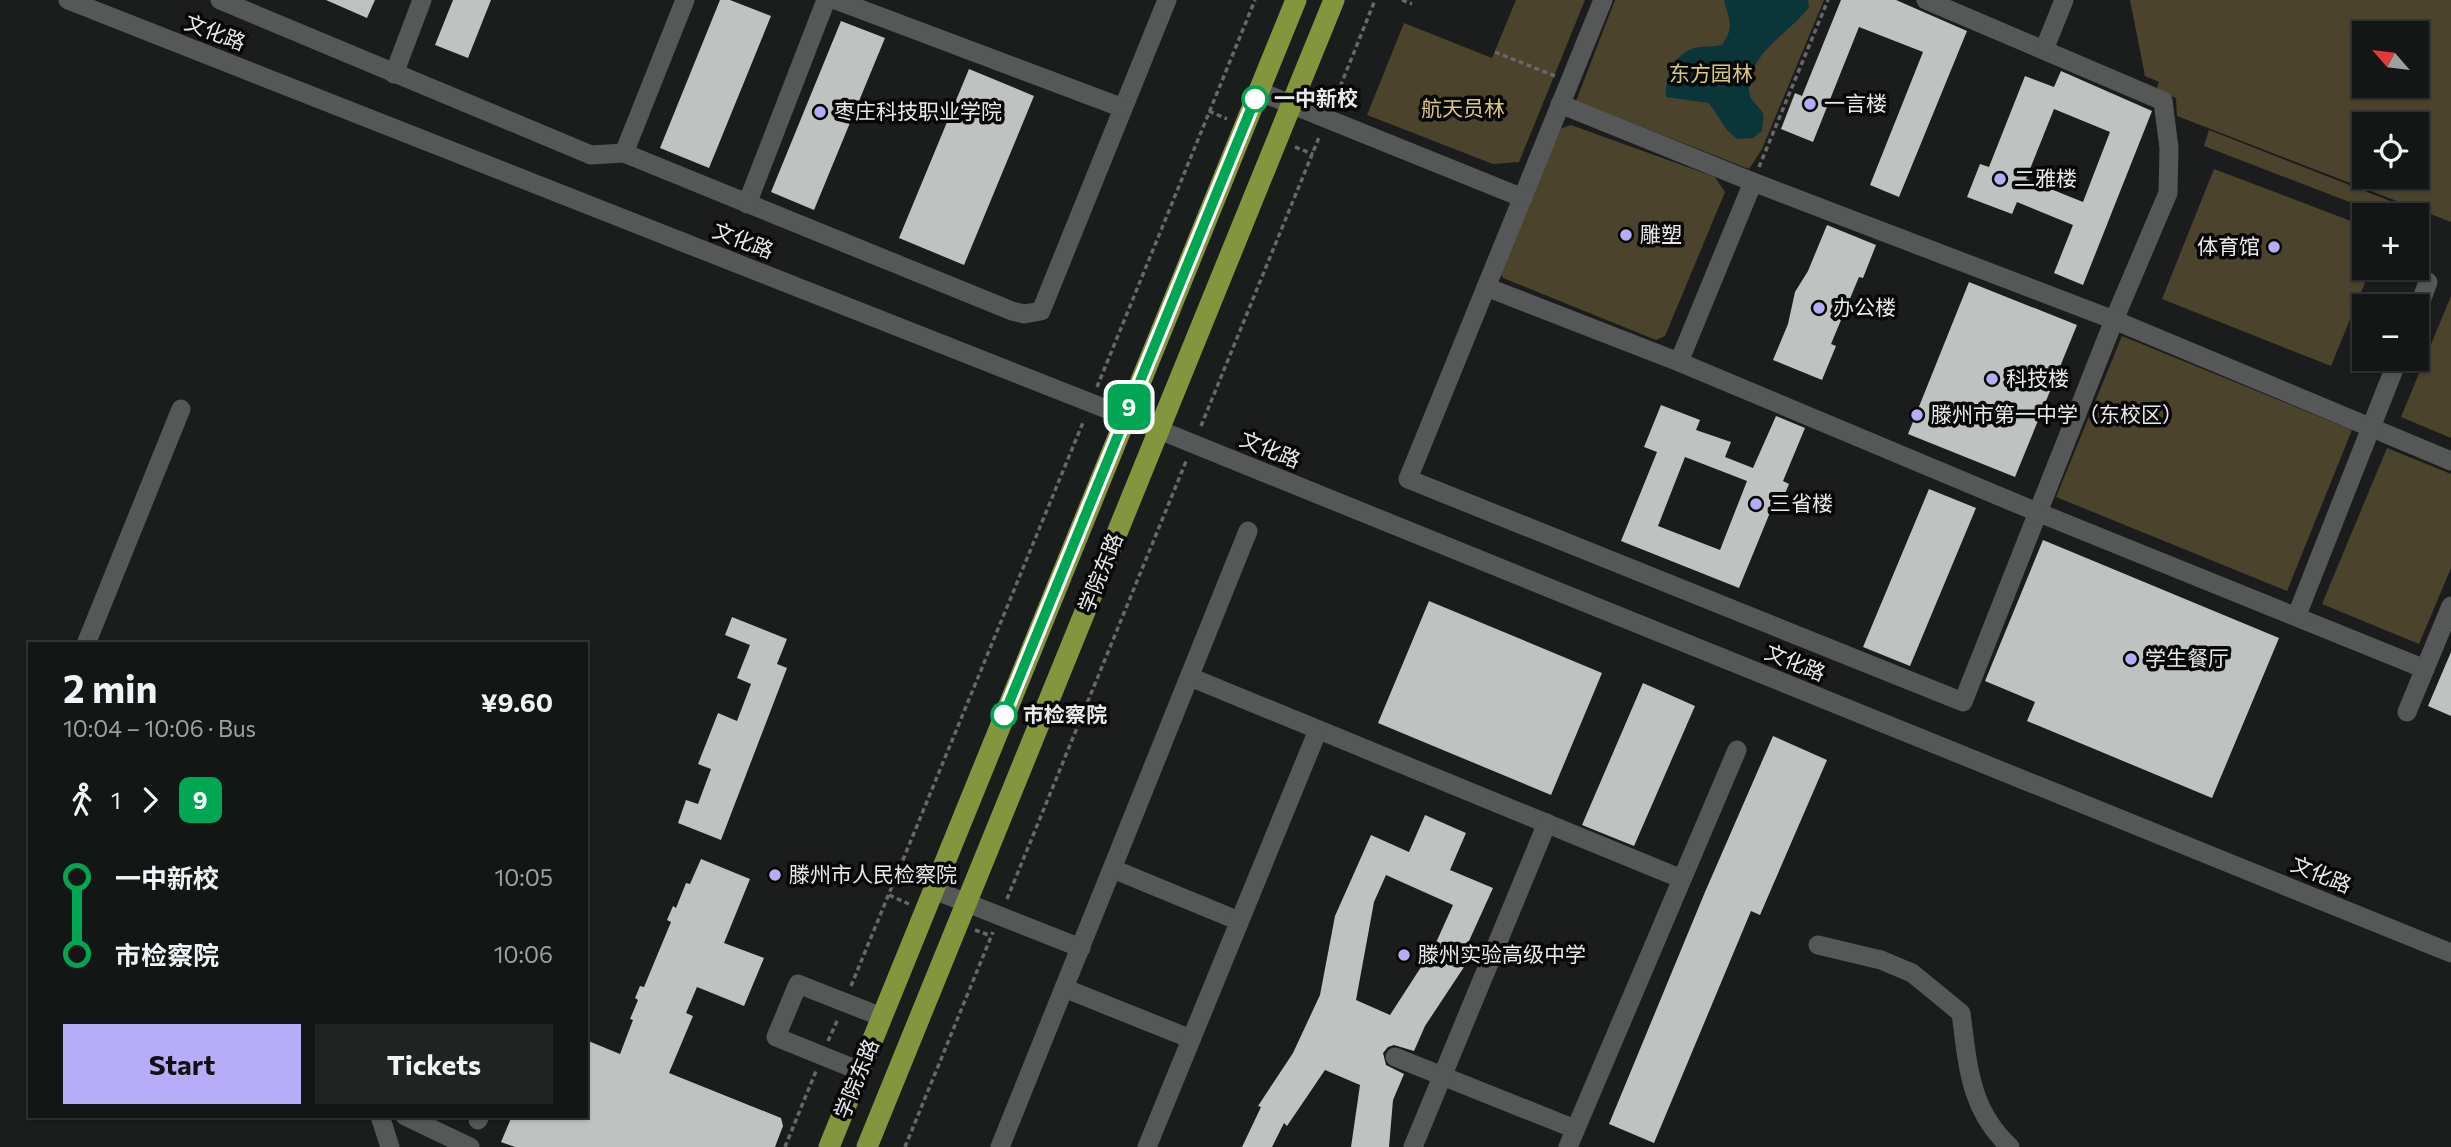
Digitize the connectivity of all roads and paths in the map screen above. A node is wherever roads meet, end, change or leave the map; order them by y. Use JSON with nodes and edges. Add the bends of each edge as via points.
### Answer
{"nodes":[{"id":1,"x":68,"y":0,"type":"edge"},
{"id":2,"x":220,"y":0,"type":"edge"},
{"id":3,"x":422,"y":0,"type":"edge"},
{"id":4,"x":685,"y":0,"type":"edge"},
{"id":5,"x":826,"y":0,"type":"edge"},
{"id":6,"x":836,"y":0,"type":"edge"},
{"id":7,"x":1167,"y":0,"type":"edge"},
{"id":8,"x":1255,"y":0,"type":"edge"},
{"id":9,"x":1296,"y":0,"type":"edge"},
{"id":10,"x":1334,"y":0,"type":"edge"},
{"id":11,"x":1376,"y":0,"type":"edge"},
{"id":12,"x":1402,"y":0,"type":"edge"},
{"id":13,"x":1603,"y":0,"type":"edge"},
{"id":14,"x":1828,"y":0,"type":"edge"},
{"id":15,"x":1926,"y":0,"type":"edge"},
{"id":16,"x":2064,"y":0,"type":"edge"},
{"id":17,"x":1412,"y":4,"type":"dead end"},
{"id":18,"x":2044,"y":50,"type":"junction"},
{"id":19,"x":1495,"y":52,"type":"dead end"},
{"id":20,"x":394,"y":74,"type":"junction"},
{"id":21,"x":1570,"y":82,"type":"junction"},
{"id":22,"x":1258,"y":92,"type":"junction"},
{"id":23,"x":1560,"y":104,"type":"junction"},
{"id":24,"x":1291,"y":105,"type":"junction"},
{"id":25,"x":1123,"y":108,"type":"junction"},
{"id":26,"x":1327,"y":119,"type":"junction"},
{"id":27,"x":624,"y":153,"type":"junction"},
{"id":28,"x":1753,"y":182,"type":"junction"},
{"id":29,"x":1523,"y":198,"type":"junction"},
{"id":30,"x":747,"y":204,"type":"junction"},
{"id":31,"x":2428,"y":282,"type":"dead end"},
{"id":32,"x":1486,"y":287,"type":"junction"},
{"id":33,"x":2424,"y":294,"type":"edge"},
{"id":34,"x":2114,"y":320,"type":"junction"},
{"id":35,"x":1679,"y":362,"type":"junction"},
{"id":36,"x":2393,"y":371,"type":"edge"},
{"id":37,"x":1091,"y":402,"type":"junction"},
{"id":38,"x":181,"y":409,"type":"dead end"},
{"id":39,"x":1125,"y":416,"type":"junction"},
{"id":40,"x":2371,"y":429,"type":"junction"},
{"id":41,"x":1159,"y":430,"type":"junction"},
{"id":42,"x":1194,"y":443,"type":"junction"},
{"id":43,"x":2451,"y":461,"type":"edge"},
{"id":44,"x":2037,"y":512,"type":"junction"},
{"id":45,"x":1248,"y":531,"type":"dead end"},
{"id":46,"x":2451,"y":606,"type":"edge"},
{"id":47,"x":2297,"y":615,"type":"junction"},
{"id":48,"x":87,"y":642,"type":"edge"},
{"id":49,"x":2425,"y":669,"type":"junction"},
{"id":50,"x":1190,"y":677,"type":"junction"},
{"id":51,"x":2407,"y":712,"type":"dead end"},
{"id":52,"x":1318,"y":730,"type":"junction"},
{"id":53,"x":1737,"y":750,"type":"dead end"},
{"id":54,"x":1546,"y":823,"type":"junction"},
{"id":55,"x":1113,"y":869,"type":"junction"},
{"id":56,"x":1682,"y":879,"type":"junction"},
{"id":57,"x":934,"y":890,"type":"junction"},
{"id":58,"x":967,"y":902,"type":"junction"},
{"id":59,"x":1000,"y":916,"type":"junction"},
{"id":60,"x":1240,"y":921,"type":"junction"},
{"id":61,"x":1818,"y":945,"type":"dead end"},
{"id":62,"x":1081,"y":948,"type":"junction"},
{"id":63,"x":2451,"y":953,"type":"edge"},
{"id":64,"x":1064,"y":988,"type":"junction"},
{"id":65,"x":844,"y":1003,"type":"junction"},
{"id":66,"x":882,"y":1017,"type":"junction"},
{"id":67,"x":1191,"y":1039,"type":"junction"},
{"id":68,"x":822,"y":1056,"type":"junction"},
{"id":69,"x":1395,"y":1058,"type":"dead end"},
{"id":70,"x":860,"y":1071,"type":"junction"},
{"id":71,"x":1442,"y":1076,"type":"junction"},
{"id":72,"x":381,"y":1118,"type":"edge"},
{"id":73,"x":409,"y":1118,"type":"edge"},
{"id":74,"x":1572,"y":1138,"type":"edge"},
{"id":75,"x":390,"y":1147,"type":"edge"},
{"id":76,"x":471,"y":1147,"type":"edge"},
{"id":77,"x":785,"y":1147,"type":"edge"},
{"id":78,"x":829,"y":1147,"type":"edge"},
{"id":79,"x":867,"y":1147,"type":"edge"},
{"id":80,"x":905,"y":1147,"type":"edge"},
{"id":81,"x":1000,"y":1147,"type":"edge"},
{"id":82,"x":1147,"y":1147,"type":"edge"},
{"id":83,"x":1413,"y":1147,"type":"edge"},
{"id":84,"x":2010,"y":1147,"type":"edge"}],
"edges":[{"from":1,"to":37,"type":"street","name":"文化路"},
{"from":2,"to":20,"type":"street"},
{"from":3,"to":20,"type":"street"},
{"from":4,"to":27,"type":"street"},
{"from":5,"to":30,"type":"street"},
{"from":6,"to":25,"type":"street"},
{"from":7,"to":25,"type":"street"},
{"from":8,"to":37,"type":"path"},
{"from":9,"to":22,"type":"main road","name":"学院东路"},
{"from":10,"to":24,"type":"main road","name":"学院东路"},
{"from":11,"to":26,"type":"path"},
{"from":12,"to":17,"type":"path"},
{"from":13,"to":21,"type":"street"},
{"from":14,"to":28,"type":"path"},
{"from":15,"to":18,"type":"street"},
{"from":16,"to":18,"type":"street"},
{"from":18,"to":34,"type":"street","via":[[2163,100],[2168,193]]},
{"from":19,"to":21,"type":"path"},
{"from":20,"to":27,"type":"street","via":[[591,155]]},
{"from":21,"to":23,"type":"street"},
{"from":22,"to":24,"type":"street"},
{"from":22,"to":39,"type":"main road","name":"学院东路"},
{"from":23,"to":28,"type":"street"},
{"from":23,"to":29,"type":"street"},
{"from":24,"to":26,"type":"street"},
{"from":24,"to":41,"type":"main road","name":"学院东路"},
{"from":25,"to":30,"type":"street","via":[[1041,311],[1012,312]]},
{"from":26,"to":29,"type":"street"},
{"from":26,"to":42,"type":"path"},
{"from":27,"to":30,"type":"street"},
{"from":28,"to":34,"type":"street"},
{"from":28,"to":35,"type":"street"},
{"from":29,"to":32,"type":"street"},
{"from":31,"to":33,"type":"street"},
{"from":32,"to":35,"type":"street"},
{"from":32,"to":44,"type":"street","via":[[1408,479],[1963,702]]},
{"from":34,"to":40,"type":"street"},
{"from":34,"to":44,"type":"street"},
{"from":35,"to":44,"type":"street"},
{"from":36,"to":40,"type":"street"},
{"from":37,"to":39,"type":"street","name":"文化路"},
{"from":37,"to":65,"type":"path"},
{"from":38,"to":48,"type":"street"},
{"from":39,"to":41,"type":"street","name":"文化路"},
{"from":39,"to":57,"type":"main road","name":"学院东路"},
{"from":40,"to":43,"type":"street"},
{"from":40,"to":47,"type":"street"},
{"from":41,"to":42,"type":"street","name":"文化路"},
{"from":41,"to":58,"type":"main road","name":"学院东路"},
{"from":42,"to":59,"type":"path"},
{"from":42,"to":63,"type":"street","name":"文化路"},
{"from":44,"to":47,"type":"street"},
{"from":45,"to":50,"type":"street"},
{"from":46,"to":49,"type":"street"},
{"from":47,"to":49,"type":"street"},
{"from":49,"to":51,"type":"street"},
{"from":50,"to":52,"type":"street"},
{"from":50,"to":55,"type":"street"},
{"from":52,"to":54,"type":"street"},
{"from":52,"to":60,"type":"street"},
{"from":53,"to":56,"type":"street"},
{"from":54,"to":56,"type":"street"},
{"from":54,"to":71,"type":"street"},
{"from":55,"to":60,"type":"street"},
{"from":55,"to":62,"type":"street"},
{"from":56,"to":74,"type":"street"},
{"from":57,"to":58,"type":"street"},
{"from":57,"to":66,"type":"main road","name":"学院东路"},
{"from":58,"to":59,"type":"street"},
{"from":58,"to":79,"type":"main road","name":"学院东路"},
{"from":59,"to":62,"type":"street"},
{"from":59,"to":80,"type":"path"},
{"from":60,"to":67,"type":"street"},
{"from":61,"to":84,"type":"street","via":[[1881,960],[1912,973],[1961,1013],[1973,1093],[1994,1132]]},
{"from":62,"to":64,"type":"street"},
{"from":64,"to":67,"type":"street"},
{"from":64,"to":81,"type":"street"},
{"from":65,"to":66,"type":"street"},
{"from":65,"to":68,"type":"path"},
{"from":65,"to":68,"type":"street","via":[[798,984],[793,995],[776,1037]]},
{"from":66,"to":70,"type":"main road","name":"学院东路"},
{"from":67,"to":82,"type":"street"},
{"from":68,"to":70,"type":"street"},
{"from":68,"to":77,"type":"path"},
{"from":69,"to":71,"type":"street"},
{"from":70,"to":78,"type":"main road","name":"学院东路"},
{"from":71,"to":74,"type":"street"},
{"from":71,"to":83,"type":"street"},
{"from":72,"to":75,"type":"street"},
{"from":73,"to":76,"type":"street"}]}
